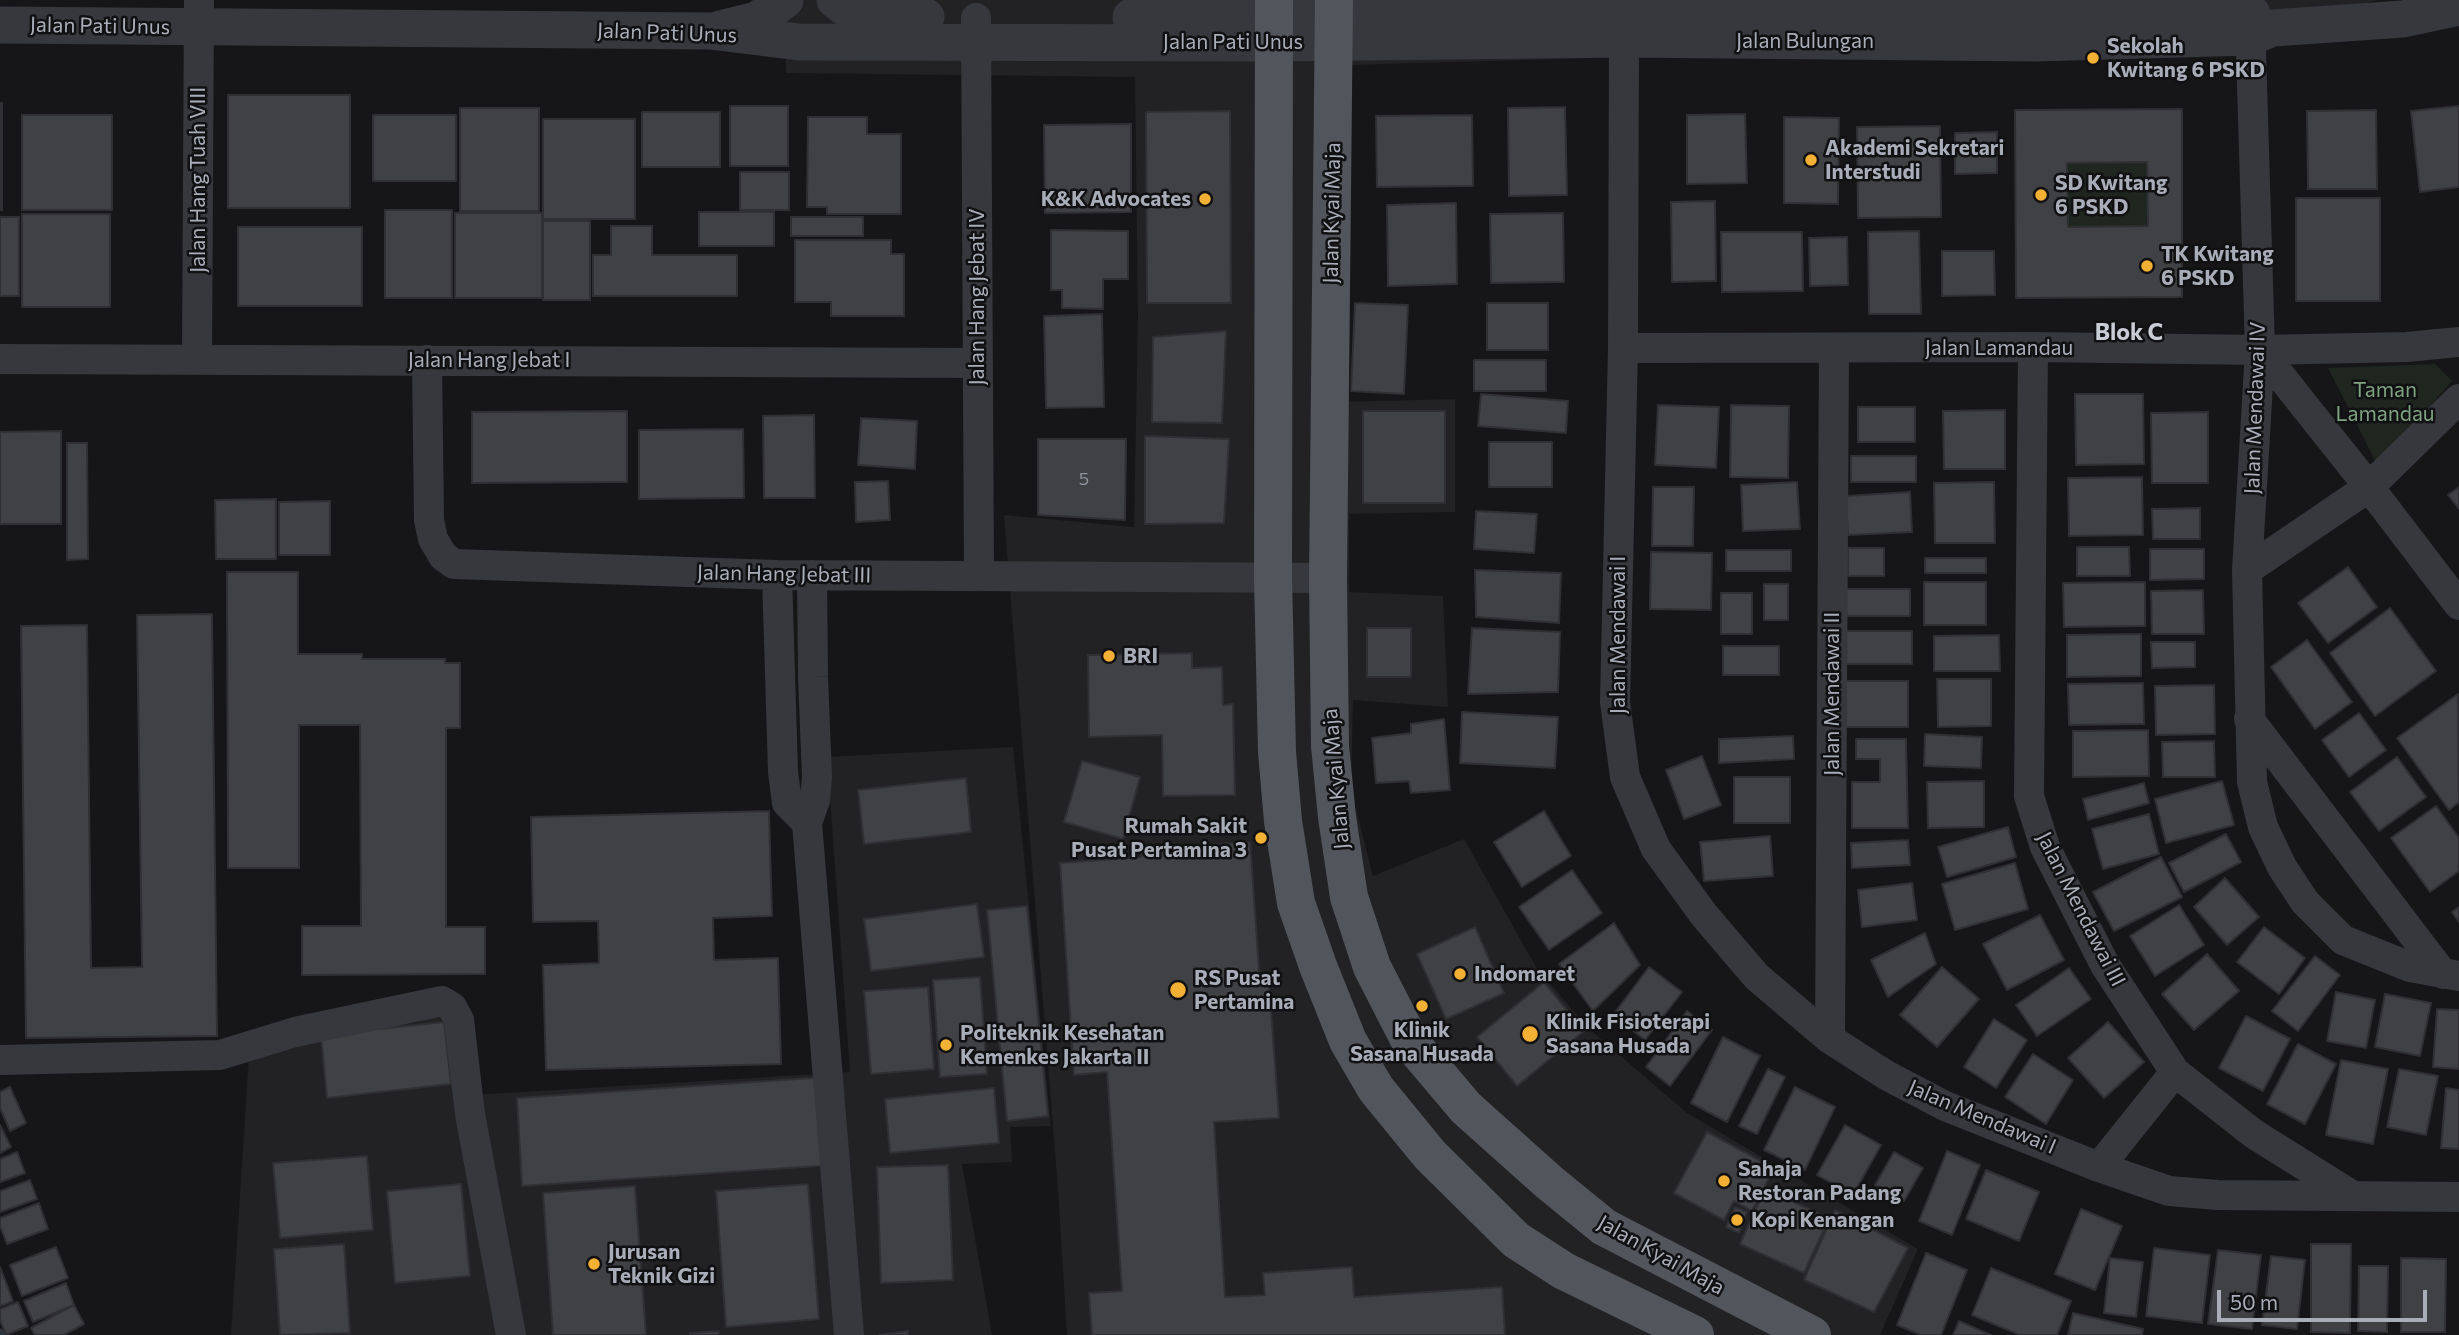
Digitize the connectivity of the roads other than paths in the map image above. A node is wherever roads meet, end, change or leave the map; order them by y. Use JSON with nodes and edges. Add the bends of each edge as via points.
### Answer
{"nodes":[{"id":1,"x":785,"y":0,"type":"edge"},
{"id":2,"x":835,"y":0,"type":"edge"},
{"id":3,"x":2459,"y":7,"type":"edge"},
{"id":4,"x":199,"y":13,"type":"edge"},
{"id":5,"x":1334,"y":18,"type":"edge"},
{"id":6,"x":1274,"y":20,"type":"edge"},
{"id":7,"x":0,"y":25,"type":"edge"},
{"id":8,"x":2258,"y":26,"type":"junction"},
{"id":9,"x":976,"y":30,"type":"junction"},
{"id":10,"x":710,"y":32,"type":"junction"},
{"id":11,"x":1624,"y":39,"type":"junction"},
{"id":12,"x":2459,"y":342,"type":"edge"},
{"id":13,"x":2033,"y":347,"type":"junction"},
{"id":14,"x":1623,"y":348,"type":"junction"},
{"id":15,"x":1834,"y":348,"type":"junction"},
{"id":16,"x":2260,"y":350,"type":"junction"},
{"id":17,"x":0,"y":359,"type":"edge"},
{"id":18,"x":197,"y":360,"type":"junction"},
{"id":19,"x":428,"y":360,"type":"junction"},
{"id":20,"x":977,"y":363,"type":"junction"},
{"id":21,"x":2459,"y":399,"type":"edge"},
{"id":22,"x":2369,"y":487,"type":"junction"},
{"id":23,"x":2247,"y":570,"type":"junction"},
{"id":24,"x":777,"y":575,"type":"junction"},
{"id":25,"x":812,"y":575,"type":"junction"},
{"id":26,"x":979,"y":576,"type":"junction"},
{"id":27,"x":1273,"y":578,"type":"junction"},
{"id":28,"x":1328,"y":578,"type":"junction"},
{"id":29,"x":2459,"y":605,"type":"edge"},
{"id":30,"x":2249,"y":719,"type":"junction"},
{"id":31,"x":807,"y":823,"type":"junction"},
{"id":32,"x":2451,"y":975,"type":"edge"},
{"id":33,"x":1830,"y":1039,"type":"junction"},
{"id":34,"x":0,"y":1060,"type":"edge"},
{"id":35,"x":2175,"y":1072,"type":"junction"},
{"id":36,"x":2099,"y":1167,"type":"junction"},
{"id":37,"x":2353,"y":1196,"type":"junction"},
{"id":38,"x":2459,"y":1197,"type":"edge"},
{"id":39,"x":511,"y":1335,"type":"edge"},
{"id":40,"x":849,"y":1335,"type":"edge"},
{"id":41,"x":1695,"y":1335,"type":"edge"},
{"id":42,"x":1812,"y":1335,"type":"edge"}],
"edges":[{"from":1,"to":10,"type":"street","via":[[757,20]]},
{"from":2,"to":9,"type":"street","name":"Jalan Pati Unus","via":[[855,15]]},
{"from":3,"to":8,"type":"street","name":"Jalan Bulungan","via":[[2403,19]]},
{"from":4,"to":7,"type":"street","name":"Jalan Pati Unus"},
{"from":4,"to":10,"type":"street","name":"Jalan Pati Unus"},
{"from":4,"to":18,"type":"street","name":"Jalan Hang Tuah VIII"},
{"from":5,"to":6,"type":"street","name":"Jalan Pati Unus"},
{"from":5,"to":8,"type":"street","name":"Jalan Bulungan"},
{"from":5,"to":11,"type":"street","name":"Jalan Bulungan"},
{"from":5,"to":28,"type":"main road","name":"Jalan Kyai Maja"},
{"from":6,"to":9,"type":"street","name":"Jalan Pati Unus"},
{"from":6,"to":27,"type":"main road"},
{"from":8,"to":11,"type":"street","name":"Jalan Bulungan","via":[[2035,43]]},
{"from":8,"to":16,"type":"street","name":"Jalan Mendawai IV"},
{"from":9,"to":10,"type":"street","name":"Jalan Pati Unus","via":[[799,42]]},
{"from":9,"to":20,"type":"street","name":"Jalan Hang Jebat IV"},
{"from":11,"to":14,"type":"street","name":"Jalan Mendawai I"},
{"from":12,"to":16,"type":"street","name":"Jalan Lamandau"},
{"from":13,"to":15,"type":"street","name":"Jalan Lamandau"},
{"from":13,"to":16,"type":"street","name":"Jalan Lamandau"},
{"from":13,"to":35,"type":"street","name":"Jalan Mendawai III","via":[[2029,796],[2045,847],[2105,965]]},
{"from":14,"to":15,"type":"street","name":"Jalan Lamandau"},
{"from":14,"to":33,"type":"street","name":"Jalan Mendawai I","via":[[1615,702],[1625,778],[1656,849],[1704,915],[1757,977]]},
{"from":15,"to":33,"type":"street","name":"Jalan Mendawai II"},
{"from":16,"to":22,"type":"street"},
{"from":16,"to":23,"type":"street","name":"Jalan Mendawai IV"},
{"from":17,"to":18,"type":"street","name":"Jalan Hang Jebat I"},
{"from":18,"to":19,"type":"street","name":"Jalan Hang Jebat I"},
{"from":19,"to":20,"type":"street","name":"Jalan Hang Jebat I"},
{"from":19,"to":24,"type":"street","name":"Jalan Hang Jebat III","via":[[429,520],[433,539],[454,564]]},
{"from":20,"to":26,"type":"street","name":"Jalan Hang Jebat IV"},
{"from":21,"to":22,"type":"street"},
{"from":22,"to":23,"type":"street"},
{"from":22,"to":29,"type":"street"},
{"from":23,"to":30,"type":"street","name":"Jalan Mendawai IV"},
{"from":24,"to":25,"type":"street","name":"Jalan Hang Jebat III"},
{"from":24,"to":31,"type":"street","via":[[783,772],[787,803]]},
{"from":25,"to":26,"type":"street","name":"Jalan Hang Jebat III"},
{"from":25,"to":31,"type":"street","via":[[817,778]]},
{"from":26,"to":27,"type":"street","name":"Jalan Hang Jebat III"},
{"from":27,"to":28,"type":"street","name":"Jalan Hang Jebat III"},
{"from":27,"to":41,"type":"main road","via":[[1277,752],[1294,891],[1348,1041],[1376,1089],[1430,1155],[1516,1240],[1564,1271]]},
{"from":28,"to":42,"type":"main road","name":"Jalan Kyai Maja","via":[[1330,746],[1349,897],[1371,967],[1410,1044],[1491,1132],[1604,1227]]},
{"from":30,"to":32,"type":"street","name":"Jalan Mendawai IV"},
{"from":30,"to":32,"type":"street","name":"Jalan Mendawai IV","via":[[2252,782],[2263,827],[2305,902],[2343,940],[2410,967]]},
{"from":31,"to":40,"type":"street"},
{"from":33,"to":36,"type":"street","name":"Jalan Mendawai I","via":[[1945,1106]]},
{"from":34,"to":39,"type":"street","via":[[220,1055],[295,1032],[442,1001],[459,1020],[470,1114]]},
{"from":35,"to":36,"type":"street"},
{"from":35,"to":37,"type":"street","name":"Jalan Mendawai III","via":[[2254,1134]]},
{"from":36,"to":37,"type":"street","name":"Jalan Mendawai I","via":[[2169,1191]]},
{"from":37,"to":38,"type":"street","name":"Jalan Mendawai I"}]}
